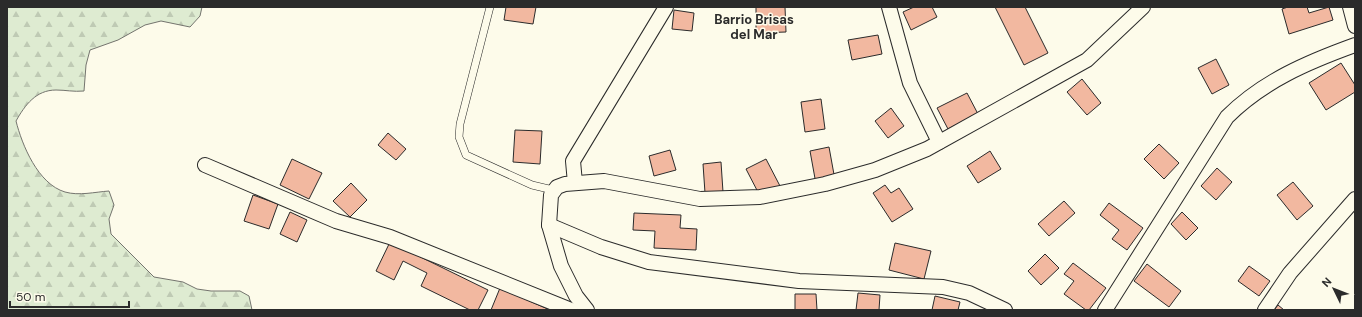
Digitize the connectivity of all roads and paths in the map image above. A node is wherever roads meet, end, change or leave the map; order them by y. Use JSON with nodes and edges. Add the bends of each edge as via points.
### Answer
{"nodes":[{"id":1,"x":490,"y":7,"type":"edge"},
{"id":2,"x":666,"y":7,"type":"edge"},
{"id":3,"x":889,"y":7,"type":"edge"},
{"id":4,"x":1143,"y":7,"type":"edge"},
{"id":5,"x":1350,"y":7,"type":"edge"},
{"id":6,"x":1355,"y":26,"type":"edge"},
{"id":7,"x":1355,"y":45,"type":"edge"},
{"id":8,"x":939,"y":142,"type":"junction"},
{"id":9,"x":206,"y":165,"type":"dead end"},
{"id":10,"x":575,"y":183,"type":"junction"},
{"id":11,"x":553,"y":190,"type":"junction"},
{"id":12,"x":1355,"y":199,"type":"edge"},
{"id":13,"x":549,"y":224,"type":"junction"},
{"id":14,"x":581,"y":310,"type":"edge"},
{"id":15,"x":1005,"y":310,"type":"edge"},
{"id":16,"x":1105,"y":310,"type":"edge"},
{"id":17,"x":1265,"y":310,"type":"edge"}],
"edges":[{"from":1,"to":11,"type":"lane","via":[[460,124],[460,144],[466,155],[532,185]]},
{"from":2,"to":10,"type":"street","via":[[572,161]]},
{"from":3,"to":8,"type":"street","via":[[910,83]]},
{"from":4,"to":8,"type":"street","via":[[1087,60]]},
{"from":5,"to":6,"type":"street"},
{"from":7,"to":16,"type":"street","via":[[1326,55],[1265,85],[1227,117]]},
{"from":8,"to":10,"type":"street","via":[[874,170],[824,184],[760,197],[700,199],[604,181]]},
{"from":9,"to":14,"type":"street","via":[[323,216],[390,237]]},
{"from":10,"to":11,"type":"street","via":[[565,184]]},
{"from":11,"to":13,"type":"street"},
{"from":12,"to":17,"type":"street","via":[[1290,273]]},
{"from":13,"to":14,"type":"street","via":[[561,266]]},
{"from":13,"to":15,"type":"street","via":[[601,247],[649,262],[798,281],[943,287],[969,293]]}]}
